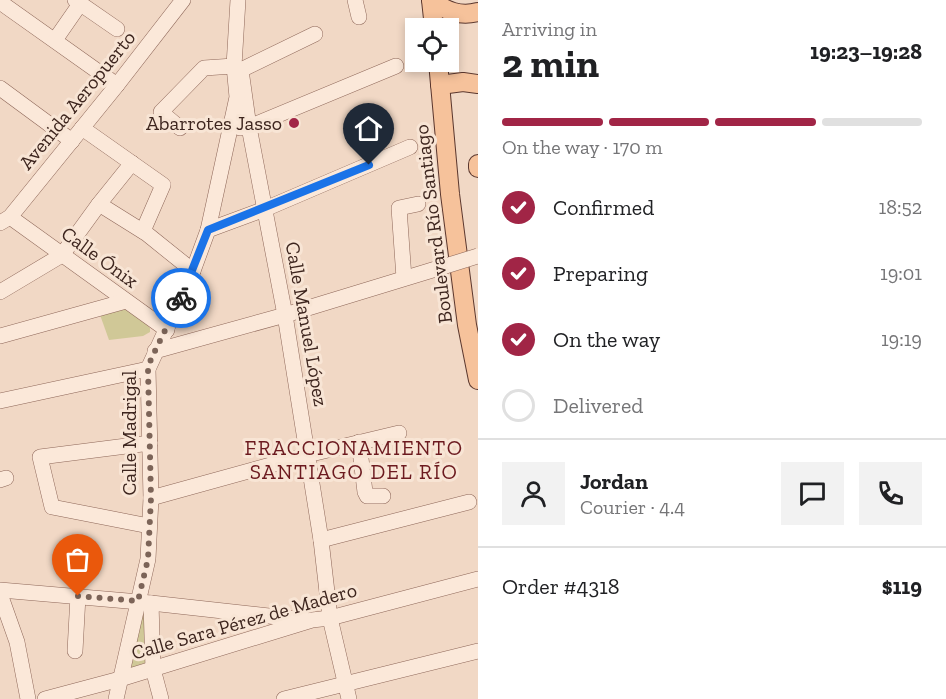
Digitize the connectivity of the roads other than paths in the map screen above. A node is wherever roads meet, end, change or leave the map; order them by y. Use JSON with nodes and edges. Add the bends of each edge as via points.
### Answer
{"nodes":[{"id":1,"x":183,"y":0,"type":"edge"},
{"id":2,"x":238,"y":0,"type":"edge"},
{"id":3,"x":355,"y":0,"type":"edge"},
{"id":4,"x":431,"y":0,"type":"edge"},
{"id":5,"x":0,"y":2,"type":"edge"},
{"id":6,"x":77,"y":2,"type":"edge"},
{"id":7,"x":478,"y":12,"type":"edge"},
{"id":8,"x":359,"y":17,"type":"dead end"},
{"id":9,"x":433,"y":18,"type":"edge"},
{"id":10,"x":117,"y":29,"type":"dead end"},
{"id":11,"x":315,"y":34,"type":"dead end"},
{"id":12,"x":55,"y":40,"type":"junction"},
{"id":13,"x":396,"y":66,"type":"dead end"},
{"id":14,"x":237,"y":68,"type":"junction"},
{"id":15,"x":439,"y":72,"type":"edge"},
{"id":16,"x":478,"y":84,"type":"edge"},
{"id":17,"x":117,"y":85,"type":"junction"},
{"id":18,"x":440,"y":85,"type":"junction"},
{"id":19,"x":0,"y":88,"type":"edge"},
{"id":20,"x":249,"y":127,"type":"junction"},
{"id":21,"x":82,"y":128,"type":"junction"},
{"id":22,"x":180,"y":128,"type":"dead end"},
{"id":23,"x":231,"y":128,"type":"junction"},
{"id":24,"x":72,"y":141,"type":"junction"},
{"id":25,"x":411,"y":147,"type":"dead end"},
{"id":26,"x":132,"y":164,"type":"junction"},
{"id":27,"x":478,"y":164,"type":"edge"},
{"id":28,"x":478,"y":168,"type":"edge"},
{"id":29,"x":99,"y":204,"type":"junction"},
{"id":30,"x":418,"y":204,"type":"dead end"},
{"id":31,"x":265,"y":208,"type":"junction"},
{"id":32,"x":5,"y":220,"type":"edge"},
{"id":33,"x":208,"y":230,"type":"junction"},
{"id":34,"x":143,"y":231,"type":"junction"},
{"id":35,"x":62,"y":255,"type":"junction"},
{"id":36,"x":478,"y":256,"type":"edge"},
{"id":37,"x":193,"y":271,"type":"junction"},
{"id":38,"x":404,"y":278,"type":"junction"},
{"id":39,"x":0,"y":292,"type":"edge"},
{"id":40,"x":126,"y":301,"type":"junction"},
{"id":41,"x":285,"y":315,"type":"junction"},
{"id":42,"x":167,"y":330,"type":"junction"},
{"id":43,"x":0,"y":336,"type":"edge"},
{"id":44,"x":155,"y":351,"type":"junction"},
{"id":45,"x":148,"y":369,"type":"junction"},
{"id":46,"x":478,"y":380,"type":"edge"},
{"id":47,"x":0,"y":401,"type":"edge"},
{"id":48,"x":399,"y":433,"type":"dead end"},
{"id":49,"x":359,"y":442,"type":"junction"},
{"id":50,"x":150,"y":443,"type":"junction"},
{"id":51,"x":307,"y":455,"type":"junction"},
{"id":52,"x":383,"y":496,"type":"dead end"},
{"id":53,"x":151,"y":498,"type":"junction"},
{"id":54,"x":469,"y":502,"type":"dead end"},
{"id":55,"x":149,"y":526,"type":"junction"},
{"id":56,"x":321,"y":540,"type":"junction"},
{"id":57,"x":478,"y":579,"type":"edge"},
{"id":58,"x":455,"y":584,"type":"junction"},
{"id":59,"x":478,"y":591,"type":"edge"},
{"id":60,"x":0,"y":592,"type":"edge"},
{"id":61,"x":78,"y":596,"type":"junction"},
{"id":62,"x":145,"y":602,"type":"junction"},
{"id":63,"x":330,"y":618,"type":"junction"},
{"id":64,"x":312,"y":620,"type":"junction"},
{"id":65,"x":75,"y":651,"type":"dead end"},
{"id":66,"x":478,"y":651,"type":"edge"},
{"id":67,"x":153,"y":669,"type":"junction"},
{"id":68,"x":120,"y":679,"type":"junction"},
{"id":69,"x":348,"y":692,"type":"edge"},
{"id":70,"x":28,"y":699,"type":"edge"},
{"id":71,"x":45,"y":699,"type":"edge"},
{"id":72,"x":116,"y":699,"type":"edge"},
{"id":73,"x":161,"y":699,"type":"edge"},
{"id":74,"x":284,"y":699,"type":"edge"}],
"edges":[{"from":1,"to":17,"type":"street","name":"Avenida Aeropuerto"},
{"from":2,"to":14,"type":"street","name":"Calle Madrigal"},
{"from":3,"to":8,"type":"street"},
{"from":4,"to":7,"type":"main road","via":[[460,14]]},
{"from":4,"to":9,"type":"main road"},
{"from":5,"to":12,"type":"street"},
{"from":6,"to":10,"type":"street"},
{"from":6,"to":12,"type":"street"},
{"from":11,"to":14,"type":"street"},
{"from":12,"to":17,"type":"street"},
{"from":13,"to":20,"type":"street"},
{"from":14,"to":20,"type":"street","name":"Calle Manuel López"},
{"from":14,"to":22,"type":"street","via":[[204,68],[161,112]]},
{"from":14,"to":23,"type":"street","name":"Calle Madrigal"},
{"from":15,"to":18,"type":"main road","name":"Boulevard Río Santiago"},
{"from":16,"to":18,"type":"main road"},
{"from":17,"to":21,"type":"street","name":"Avenida Aeropuerto"},
{"from":18,"to":46,"type":"main road","name":"Boulevard Río Santiago","via":[[450,194]]},
{"from":19,"to":24,"type":"street"},
{"from":20,"to":23,"type":"street"},
{"from":20,"to":31,"type":"street","name":"Calle Manuel López"},
{"from":21,"to":24,"type":"street","name":"Avenida Aeropuerto"},
{"from":21,"to":26,"type":"street"},
{"from":23,"to":33,"type":"street","name":"Calle Madrigal"},
{"from":24,"to":32,"type":"street","name":"Avenida Aeropuerto"},
{"from":25,"to":31,"type":"street"},
{"from":26,"to":29,"type":"street"},
{"from":26,"to":34,"type":"street","via":[[163,185]]},
{"from":27,"to":28,"type":"main road"},
{"from":29,"to":34,"type":"street"},
{"from":29,"to":35,"type":"street"},
{"from":30,"to":38,"type":"street","via":[[399,208]]},
{"from":31,"to":33,"type":"street"},
{"from":31,"to":41,"type":"street","name":"Calle Manuel López"},
{"from":32,"to":35,"type":"street","name":"Calle Ónix"},
{"from":33,"to":37,"type":"street","name":"Calle Madrigal"},
{"from":34,"to":37,"type":"street"},
{"from":35,"to":39,"type":"street"},
{"from":35,"to":40,"type":"street","name":"Calle Ónix"},
{"from":36,"to":38,"type":"street","bridge":true},
{"from":37,"to":42,"type":"street","name":"Calle Madrigal"},
{"from":38,"to":41,"type":"street"},
{"from":40,"to":42,"type":"street","name":"Calle Ónix"},
{"from":40,"to":43,"type":"street"},
{"from":41,"to":44,"type":"street"},
{"from":41,"to":51,"type":"street","name":"Calle Manuel López"},
{"from":42,"to":44,"type":"street","name":"Calle Madrigal"},
{"from":44,"to":45,"type":"street","name":"Calle Madrigal"},
{"from":45,"to":47,"type":"street"},
{"from":45,"to":50,"type":"street","name":"Calle Madrigal"},
{"from":48,"to":49,"type":"street"},
{"from":49,"to":51,"type":"street"},
{"from":49,"to":52,"type":"street","via":[[365,492],[371,497]]},
{"from":50,"to":53,"type":"street","name":"Calle Madrigal"},
{"from":50,"to":55,"type":"street","via":[[40,457],[52,507]]},
{"from":51,"to":53,"type":"street"},
{"from":51,"to":56,"type":"street","name":"Calle Manuel López"},
{"from":53,"to":55,"type":"street","name":"Calle Madrigal"},
{"from":54,"to":56,"type":"street"},
{"from":55,"to":62,"type":"street","name":"Calle Madrigal"},
{"from":56,"to":63,"type":"street","name":"Calle Manuel López"},
{"from":57,"to":58,"type":"street","name":"Calle Sara Pérez de Madero"},
{"from":58,"to":59,"type":"street"},
{"from":58,"to":63,"type":"street","name":"Calle Sara Pérez de Madero"},
{"from":60,"to":61,"type":"street"},
{"from":60,"to":70,"type":"street","via":[[17,642]]},
{"from":61,"to":62,"type":"street"},
{"from":61,"to":65,"type":"street"},
{"from":62,"to":64,"type":"street"},
{"from":62,"to":67,"type":"street"},
{"from":62,"to":68,"type":"street","name":"Calle Madrigal"},
{"from":63,"to":64,"type":"street","name":"Calle Sara Pérez de Madero"},
{"from":63,"to":69,"type":"street","name":"Calle Manuel López"},
{"from":64,"to":67,"type":"street","name":"Calle Sara Pérez de Madero"},
{"from":66,"to":69,"type":"street"},
{"from":67,"to":68,"type":"street","name":"Calle Sara Pérez de Madero"},
{"from":67,"to":73,"type":"street"},
{"from":68,"to":71,"type":"street","name":"Calle Sara Pérez de Madero"},
{"from":68,"to":72,"type":"street","name":"Calle Madrigal"},
{"from":69,"to":74,"type":"street"}]}
